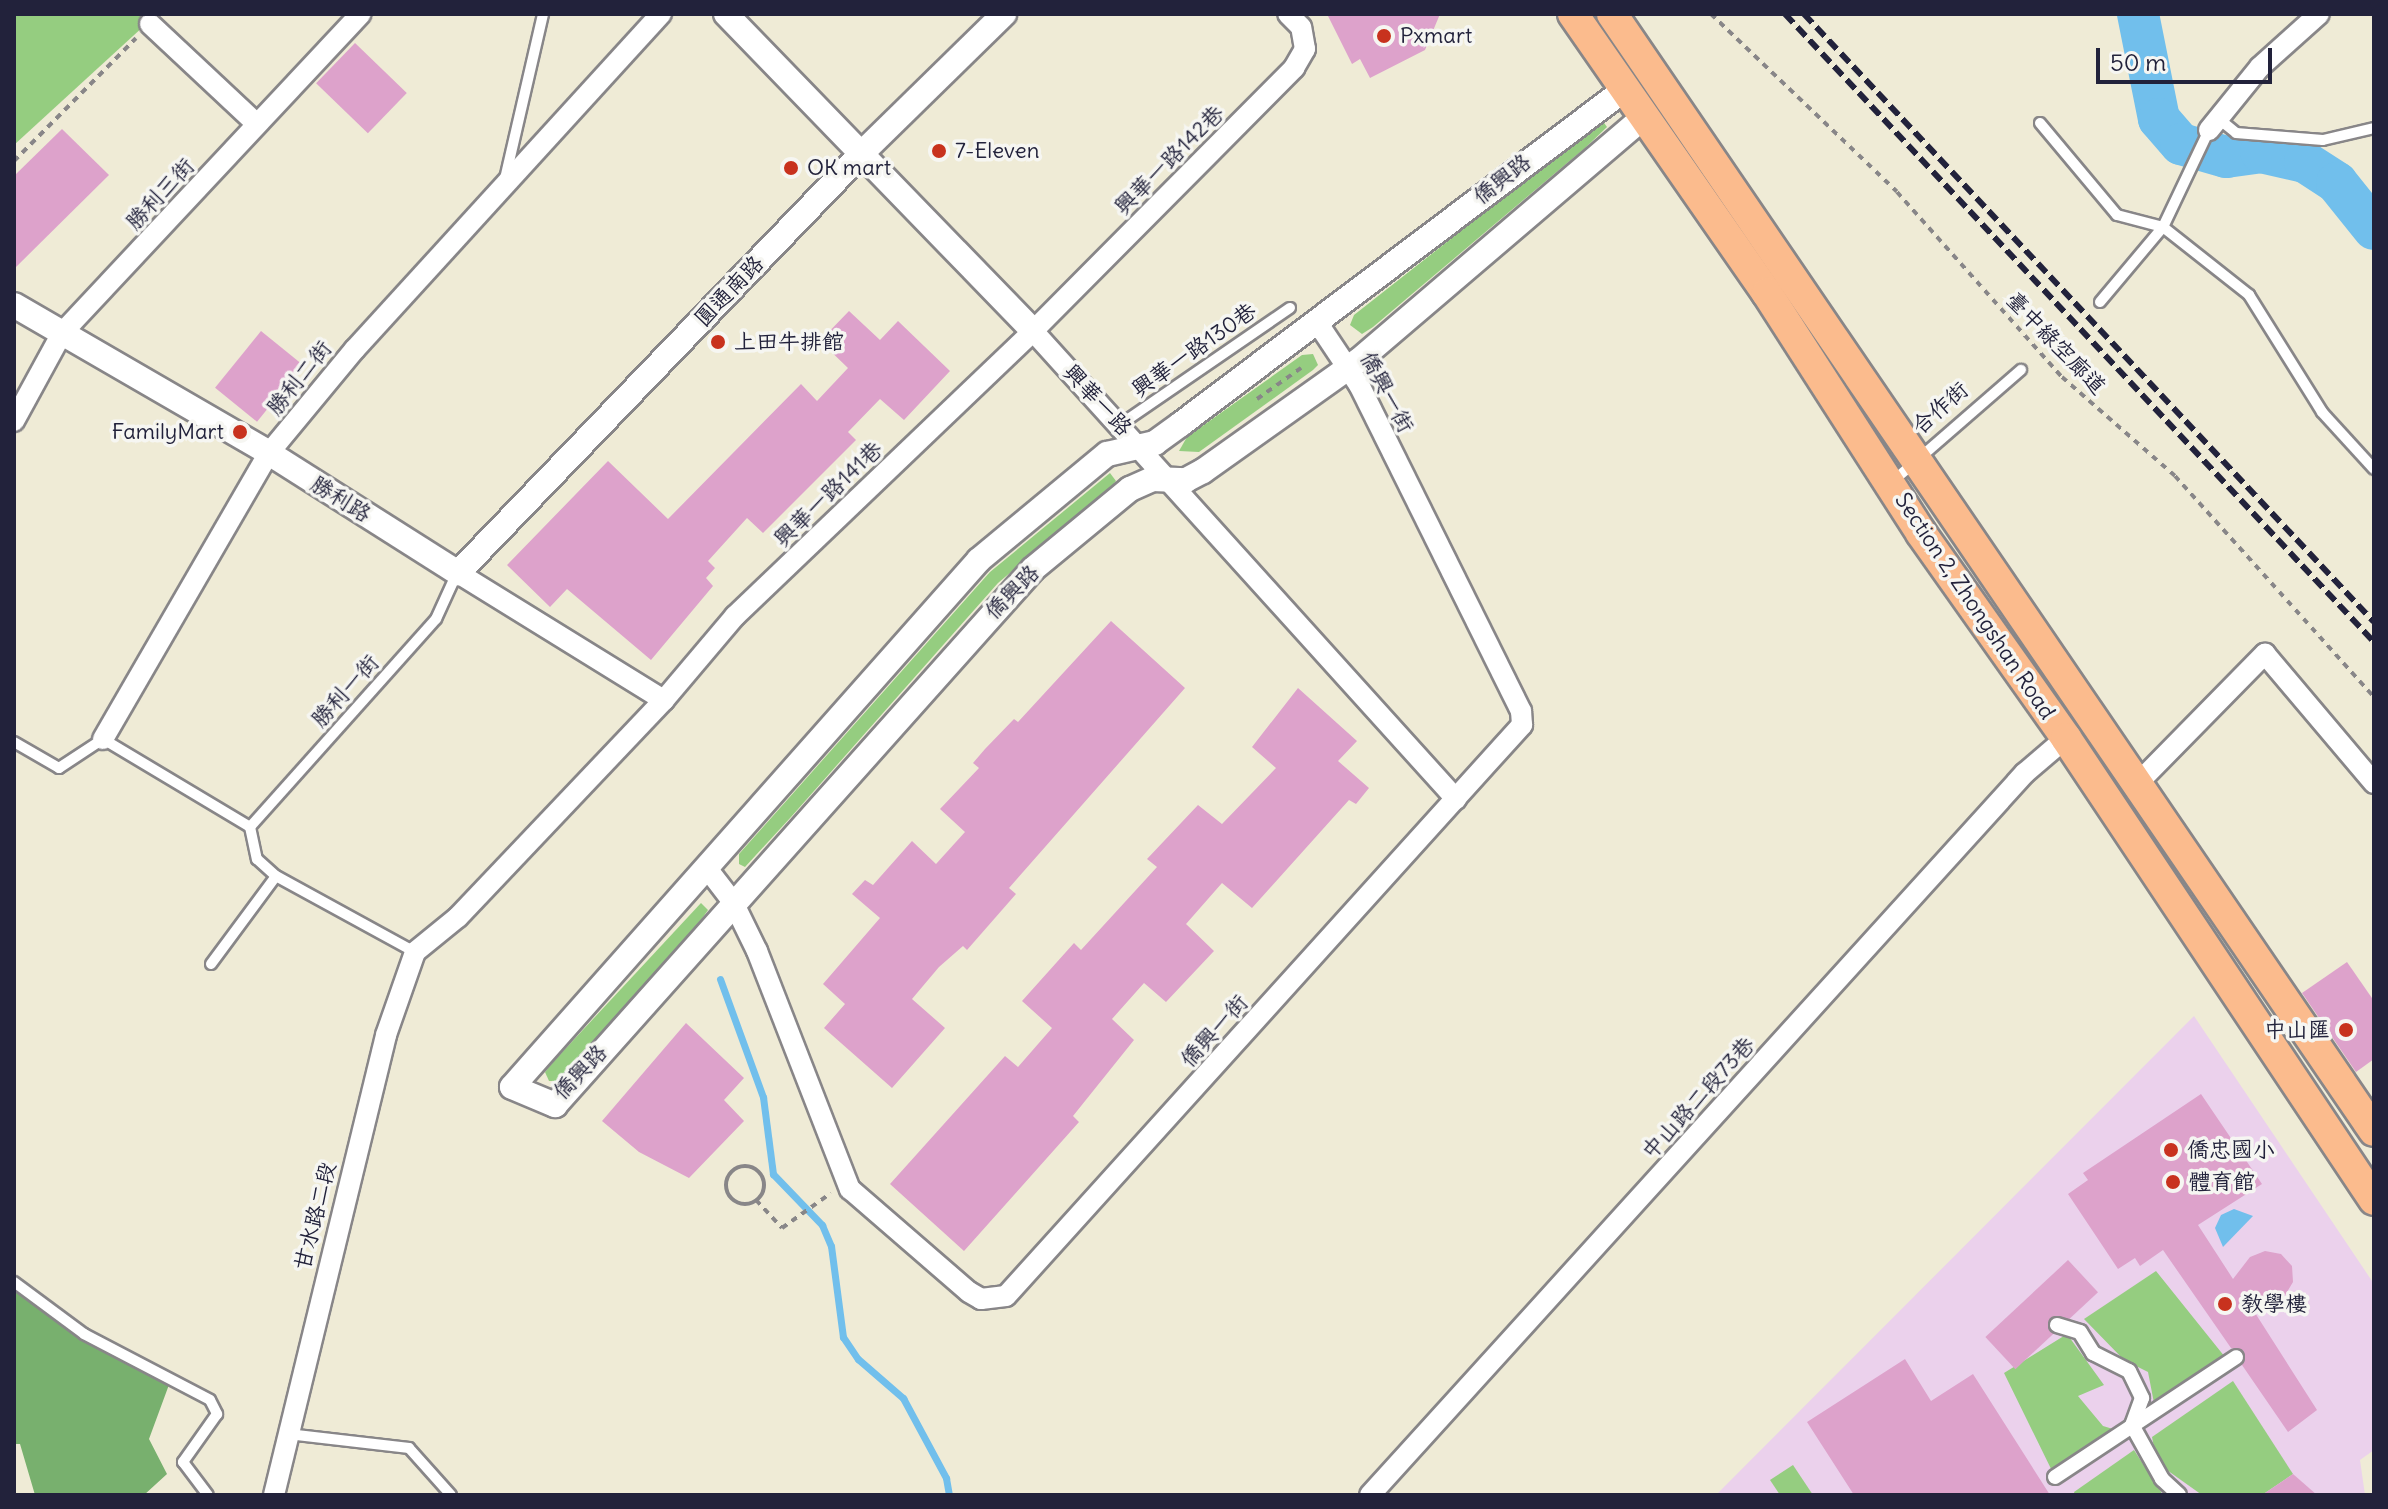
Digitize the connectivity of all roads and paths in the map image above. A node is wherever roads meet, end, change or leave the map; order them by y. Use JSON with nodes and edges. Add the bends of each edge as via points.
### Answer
{"nodes":[{"id":1,"x":361,"y":14,"type":"edge"},
{"id":2,"x":543,"y":14,"type":"edge"},
{"id":3,"x":661,"y":14,"type":"edge"},
{"id":4,"x":726,"y":14,"type":"edge"},
{"id":5,"x":1004,"y":14,"type":"edge"},
{"id":6,"x":1288,"y":14,"type":"edge"},
{"id":7,"x":1573,"y":14,"type":"edge"},
{"id":8,"x":1612,"y":14,"type":"edge"},
{"id":9,"x":1711,"y":14,"type":"edge"},
{"id":10,"x":2319,"y":14,"type":"edge"},
{"id":11,"x":150,"y":24,"type":"joint"},
{"id":12,"x":1624,"y":90,"type":"junction"},
{"id":13,"x":1644,"y":117,"type":"junction"},
{"id":14,"x":2040,"y":123,"type":"dead end"},
{"id":15,"x":257,"y":124,"type":"junction"},
{"id":16,"x":2214,"y":124,"type":"junction"},
{"id":17,"x":2374,"y":128,"type":"edge"},
{"id":18,"x":862,"y":153,"type":"junction"},
{"id":19,"x":14,"y":161,"type":"edge"},
{"id":20,"x":505,"y":181,"type":"junction"},
{"id":21,"x":2163,"y":227,"type":"junction"},
{"id":22,"x":2100,"y":302,"type":"dead end"},
{"id":23,"x":14,"y":305,"type":"edge"},
{"id":24,"x":1290,"y":308,"type":"dead end"},
{"id":25,"x":1317,"y":322,"type":"junction"},
{"id":26,"x":1033,"y":331,"type":"junction"},
{"id":27,"x":62,"y":333,"type":"junction"},
{"id":28,"x":1348,"y":368,"type":"junction"},
{"id":29,"x":2021,"y":370,"type":"dead end"},
{"id":30,"x":14,"y":421,"type":"edge"},
{"id":31,"x":1121,"y":424,"type":"junction"},
{"id":32,"x":1141,"y":446,"type":"junction"},
{"id":33,"x":269,"y":453,"type":"junction"},
{"id":34,"x":1918,"y":459,"type":"junction"},
{"id":35,"x":2374,"y":469,"type":"edge"},
{"id":36,"x":1169,"y":479,"type":"junction"},
{"id":37,"x":1891,"y":483,"type":"junction"},
{"id":38,"x":458,"y":573,"type":"junction"},
{"id":39,"x":2374,"y":697,"type":"edge"},
{"id":40,"x":664,"y":700,"type":"junction"},
{"id":41,"x":2066,"y":738,"type":"junction"},
{"id":42,"x":103,"y":739,"type":"junction"},
{"id":43,"x":14,"y":742,"type":"edge"},
{"id":44,"x":2139,"y":782,"type":"junction"},
{"id":45,"x":2374,"y":783,"type":"edge"},
{"id":46,"x":1456,"y":799,"type":"junction"},
{"id":47,"x":250,"y":827,"type":"junction"},
{"id":48,"x":706,"y":867,"type":"junction"},
{"id":49,"x":276,"y":876,"type":"junction"},
{"id":50,"x":733,"y":902,"type":"junction"},
{"id":51,"x":415,"y":952,"type":"junction"},
{"id":52,"x":211,"y":964,"type":"dead end"},
{"id":53,"x":2374,"y":1131,"type":"edge"},
{"id":54,"x":833,"y":1192,"type":"dead end"},
{"id":55,"x":756,"y":1200,"type":"junction"},
{"id":56,"x":2374,"y":1200,"type":"edge"},
{"id":57,"x":14,"y":1282,"type":"edge"},
{"id":58,"x":2057,"y":1325,"type":"dead end"},
{"id":59,"x":2236,"y":1357,"type":"dead end"},
{"id":60,"x":2132,"y":1425,"type":"junction"},
{"id":61,"x":286,"y":1433,"type":"junction"},
{"id":62,"x":2055,"y":1477,"type":"dead end"},
{"id":63,"x":208,"y":1495,"type":"edge"},
{"id":64,"x":274,"y":1495,"type":"edge"},
{"id":65,"x":451,"y":1495,"type":"edge"},
{"id":66,"x":1370,"y":1495,"type":"edge"},
{"id":67,"x":2179,"y":1495,"type":"edge"}],
"edges":[{"from":1,"to":15,"type":"street","name":"勝利三街"},
{"from":2,"to":20,"type":"lane","via":[[514,123]]},
{"from":3,"to":20,"type":"street","name":"勝利二街"},
{"from":4,"to":18,"type":"street","name":"興華一路"},
{"from":5,"to":18,"type":"street","name":"圓通南路"},
{"from":6,"to":26,"type":"street","name":"興華一路142巷","via":[[1301,27],[1305,49],[1294,68]]},
{"from":7,"to":12,"type":"main road","name":"Section 2, Zhongshan Road"},
{"from":8,"to":34,"type":"main road","name":"Section 2, Zhongshan Road"},
{"from":9,"to":39,"type":"path","name":"臺中綠空廊道","via":[[1805,110],[1897,192],[2062,377],[2175,476]]},
{"from":10,"to":16,"type":"street","via":[[2260,67]]},
{"from":11,"to":15,"type":"street"},
{"from":11,"to":19,"type":"path"},
{"from":12,"to":13,"type":"main road","name":"Section 2, Zhongshan Road"},
{"from":12,"to":25,"type":"street","name":"僑興路"},
{"from":13,"to":28,"type":"street","name":"僑興路"},
{"from":13,"to":37,"type":"main road","name":"Section 2, Zhongshan Road"},
{"from":14,"to":21,"type":"lane","via":[[2117,215]]},
{"from":15,"to":27,"type":"street","name":"勝利三街"},
{"from":16,"to":17,"type":"lane","via":[[2236,133],[2323,140]]},
{"from":16,"to":21,"type":"lane"},
{"from":18,"to":26,"type":"street","name":"興華一路"},
{"from":18,"to":38,"type":"street","name":"圓通南路"},
{"from":20,"to":33,"type":"street","name":"勝利二街"},
{"from":21,"to":22,"type":"lane"},
{"from":21,"to":35,"type":"lane","via":[[2249,295],[2322,412]]},
{"from":23,"to":27,"type":"street","name":"勝利路"},
{"from":24,"to":31,"type":"lane","name":"興華一路130巷"},
{"from":25,"to":28,"type":"street","name":"僑興一街"},
{"from":25,"to":32,"type":"street","name":"僑興路","via":[[1192,417],[1155,443]]},
{"from":26,"to":31,"type":"street","name":"興華一路"},
{"from":26,"to":40,"type":"street","name":"興華一路141巷","via":[[735,616]]},
{"from":27,"to":30,"type":"street","name":"勝利三街"},
{"from":27,"to":33,"type":"street","name":"勝利路"},
{"from":28,"to":36,"type":"street","name":"僑興路","via":[[1203,471],[1186,480]]},
{"from":28,"to":46,"type":"street","name":"僑興一街","via":[[1521,711],[1522,725]]},
{"from":29,"to":34,"type":"lane","name":"合作街"},
{"from":31,"to":32,"type":"street","name":"興華一路"},
{"from":32,"to":36,"type":"street","name":"興華一路"},
{"from":32,"to":48,"type":"street","name":"僑興路","via":[[1107,454],[979,560]]},
{"from":33,"to":38,"type":"street","name":"勝利路"},
{"from":33,"to":42,"type":"street","name":"勝利二街"},
{"from":34,"to":37,"type":"lane","name":"合作街"},
{"from":34,"to":44,"type":"main road","name":"Section 2, Zhongshan Road"},
{"from":36,"to":46,"type":"street","name":"興華一路"},
{"from":36,"to":50,"type":"street","name":"僑興路","via":[[1130,489],[1013,588]]},
{"from":37,"to":41,"type":"main road","name":"Section 2, Zhongshan Road"},
{"from":38,"to":40,"type":"street","name":"勝利路"},
{"from":38,"to":47,"type":"lane","name":"勝利一街","via":[[436,619]]},
{"from":40,"to":51,"type":"street","name":"興華一路141巷","via":[[458,917]]},
{"from":41,"to":56,"type":"main road","name":"Section 2, Zhongshan Road"},
{"from":41,"to":66,"type":"street","name":"中山路二段73巷","via":[[2025,773]]},
{"from":42,"to":43,"type":"lane","name":"勝利二街","via":[[59,768]]},
{"from":42,"to":47,"type":"lane"},
{"from":44,"to":45,"type":"street","via":[[2265,654]]},
{"from":44,"to":53,"type":"main road","name":"Section 2, Zhongshan Road"},
{"from":46,"to":50,"type":"street","name":"僑興一街","via":[[1021,1280],[1006,1296],[995,1299],[969,1292],[850,1189]]},
{"from":47,"to":49,"type":"lane","via":[[257,859]]},
{"from":48,"to":50,"type":"street","name":"僑興一街"},
{"from":48,"to":50,"type":"street","name":"僑興路","via":[[512,1087],[555,1105]]},
{"from":49,"to":51,"type":"lane"},
{"from":49,"to":52,"type":"lane"},
{"from":51,"to":61,"type":"street","name":"甘水路二段","via":[[386,1035]]},
{"from":54,"to":55,"type":"path","via":[[782,1228]]},
{"from":55,"to":55,"type":"path","via":[[732,1200],[726,1182],[732,1170],[744,1166],[760,1173],[764,1184]]},
{"from":57,"to":63,"type":"lane","via":[[84,1334],[210,1400],[217,1414],[183,1462]]},
{"from":58,"to":60,"type":"street","via":[[2080,1332],[2093,1353],[2129,1371],[2142,1398]]},
{"from":59,"to":60,"type":"street"},
{"from":60,"to":62,"type":"street"},
{"from":60,"to":67,"type":"street","via":[[2162,1479]]},
{"from":61,"to":64,"type":"street","name":"甘水路二段"},
{"from":61,"to":65,"type":"lane","via":[[409,1448]]}]}
